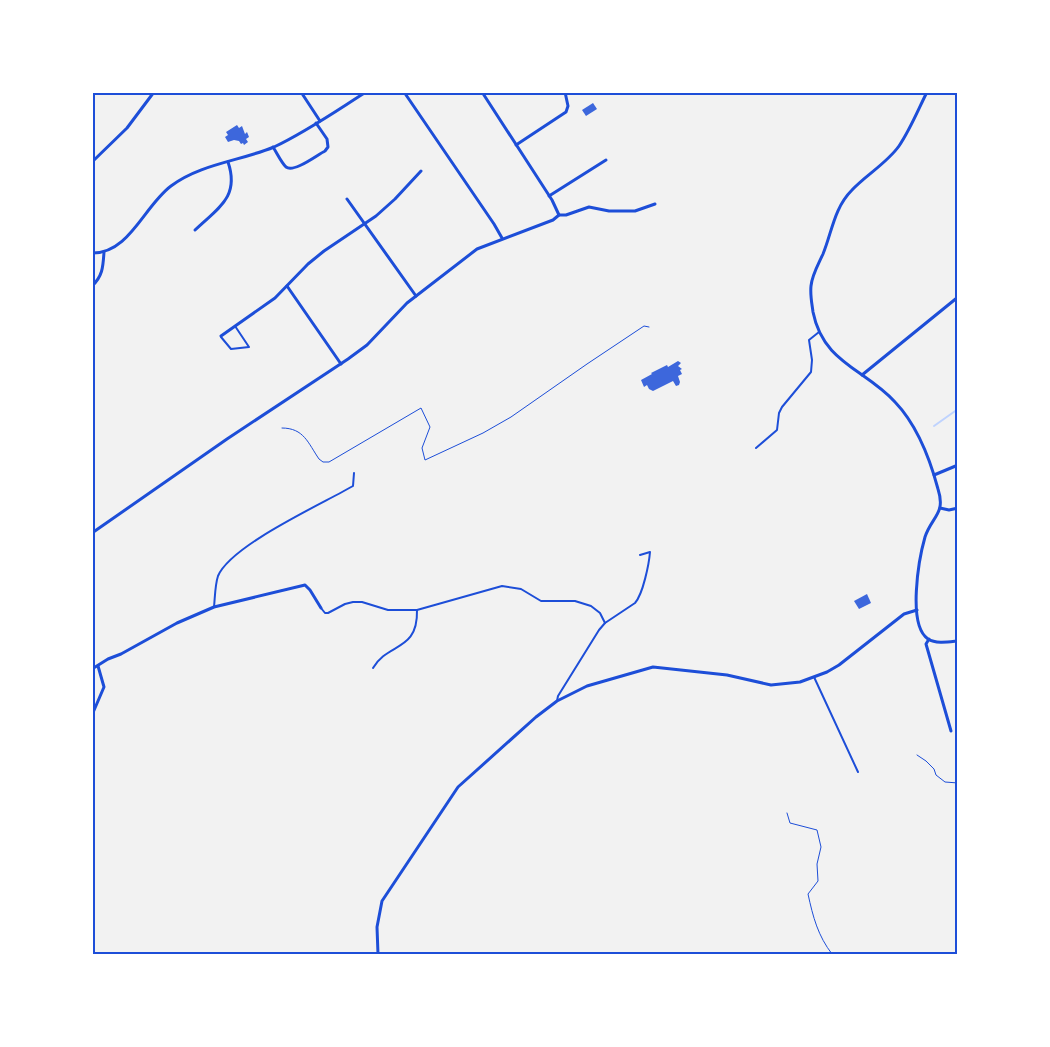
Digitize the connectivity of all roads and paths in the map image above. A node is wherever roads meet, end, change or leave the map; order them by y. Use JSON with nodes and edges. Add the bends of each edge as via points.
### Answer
{"nodes":[{"id":1,"x":154,"y":92,"type":"edge"},
{"id":2,"x":301,"y":92,"type":"edge"},
{"id":3,"x":366,"y":92,"type":"edge"},
{"id":4,"x":404,"y":92,"type":"edge"},
{"id":5,"x":482,"y":92,"type":"edge"},
{"id":6,"x":565,"y":92,"type":"edge"},
{"id":7,"x":927,"y":92,"type":"edge"},
{"id":8,"x":318,"y":122,"type":"junction"},
{"id":9,"x":516,"y":145,"type":"junction"},
{"id":10,"x":272,"y":147,"type":"junction"},
{"id":11,"x":606,"y":160,"type":"dead end"},
{"id":12,"x":92,"y":162,"type":"edge"},
{"id":13,"x":228,"y":162,"type":"junction"},
{"id":14,"x":421,"y":171,"type":"dead end"},
{"id":15,"x":549,"y":196,"type":"junction"},
{"id":16,"x":347,"y":199,"type":"dead end"},
{"id":17,"x":656,"y":204,"type":"dead end"},
{"id":18,"x":559,"y":215,"type":"junction"},
{"id":19,"x":365,"y":224,"type":"junction"},
{"id":20,"x":194,"y":230,"type":"dead end"},
{"id":21,"x":502,"y":238,"type":"junction"},
{"id":22,"x":104,"y":252,"type":"junction"},
{"id":23,"x":92,"y":253,"type":"edge"},
{"id":24,"x":92,"y":286,"type":"edge"},
{"id":25,"x":287,"y":286,"type":"junction"},
{"id":26,"x":416,"y":296,"type":"junction"},
{"id":27,"x":958,"y":297,"type":"edge"},
{"id":28,"x":235,"y":326,"type":"junction"},
{"id":29,"x":649,"y":327,"type":"dead end"},
{"id":30,"x":819,"y":332,"type":"junction"},
{"id":31,"x":221,"y":336,"type":"joint"},
{"id":32,"x":341,"y":364,"type":"junction"},
{"id":33,"x":862,"y":375,"type":"junction"},
{"id":34,"x":282,"y":428,"type":"dead end"},
{"id":35,"x":756,"y":448,"type":"dead end"},
{"id":36,"x":958,"y":465,"type":"edge"},
{"id":37,"x":354,"y":473,"type":"dead end"},
{"id":38,"x":934,"y":475,"type":"junction"},
{"id":39,"x":940,"y":508,"type":"junction"},
{"id":40,"x":958,"y":508,"type":"edge"},
{"id":41,"x":92,"y":533,"type":"edge"},
{"id":42,"x":640,"y":555,"type":"dead end"},
{"id":43,"x":214,"y":607,"type":"junction"},
{"id":44,"x":321,"y":608,"type":"joint"},
{"id":45,"x":417,"y":610,"type":"junction"},
{"id":46,"x":917,"y":610,"type":"junction"},
{"id":47,"x":605,"y":623,"type":"junction"},
{"id":48,"x":929,"y":639,"type":"junction"},
{"id":49,"x":958,"y":641,"type":"edge"},
{"id":50,"x":98,"y":666,"type":"junction"},
{"id":51,"x":92,"y":668,"type":"edge"},
{"id":52,"x":373,"y":668,"type":"dead end"},
{"id":53,"x":814,"y":677,"type":"junction"},
{"id":54,"x":557,"y":701,"type":"junction"},
{"id":55,"x":92,"y":715,"type":"edge"},
{"id":56,"x":951,"y":731,"type":"dead end"},
{"id":57,"x":917,"y":755,"type":"dead end"},
{"id":58,"x":858,"y":772,"type":"dead end"},
{"id":59,"x":958,"y":783,"type":"edge"},
{"id":60,"x":787,"y":813,"type":"dead end"},
{"id":61,"x":378,"y":954,"type":"edge"},
{"id":62,"x":832,"y":954,"type":"edge"}],
"edges":[{"from":1,"to":12,"type":"street","via":[[127,128]]},
{"from":2,"to":8,"type":"street"},
{"from":3,"to":8,"type":"street"},
{"from":4,"to":21,"type":"street"},
{"from":5,"to":9,"type":"street"},
{"from":6,"to":9,"type":"street","via":[[566,112]]},
{"from":7,"to":30,"type":"street","via":[[898,147],[852,189],[834,218],[811,285]]},
{"from":8,"to":10,"type":"street"},
{"from":8,"to":10,"type":"street","via":[[328,147],[296,168],[286,167]]},
{"from":9,"to":15,"type":"street"},
{"from":10,"to":13,"type":"street"},
{"from":11,"to":15,"type":"street"},
{"from":13,"to":20,"type":"street","via":[[232,179],[229,195]]},
{"from":13,"to":22,"type":"street","via":[[196,172],[170,186],[122,242]]},
{"from":14,"to":19,"type":"street"},
{"from":15,"to":18,"type":"street"},
{"from":16,"to":19,"type":"street"},
{"from":17,"to":18,"type":"street","via":[[635,212],[589,207]]},
{"from":18,"to":21,"type":"street"},
{"from":19,"to":25,"type":"street","via":[[316,257]]},
{"from":19,"to":26,"type":"street"},
{"from":21,"to":26,"type":"street","via":[[477,249]]},
{"from":22,"to":23,"type":"street"},
{"from":22,"to":24,"type":"street","via":[[102,272]]},
{"from":25,"to":28,"type":"street"},
{"from":25,"to":32,"type":"street"},
{"from":26,"to":32,"type":"street","via":[[367,345]]},
{"from":27,"to":33,"type":"street"},
{"from":28,"to":31,"type":"street"},
{"from":28,"to":31,"type":"lane","via":[[249,347],[231,349]]},
{"from":29,"to":34,"type":"path","via":[[644,326],[511,417],[425,460],[422,448],[430,426],[421,408],[329,462],[319,459],[300,432]]},
{"from":30,"to":33,"type":"street","via":[[830,350]]},
{"from":30,"to":35,"type":"lane","via":[[809,340],[811,372],[782,407],[777,430]]},
{"from":32,"to":41,"type":"street"},
{"from":33,"to":38,"type":"street","via":[[900,408],[928,454]]},
{"from":36,"to":38,"type":"street"},
{"from":37,"to":43,"type":"lane","via":[[353,486],[252,541],[226,563],[218,576]]},
{"from":38,"to":39,"type":"street","via":[[942,502]]},
{"from":39,"to":40,"type":"street"},
{"from":39,"to":46,"type":"street","via":[[929,526],[921,554]]},
{"from":42,"to":47,"type":"lane","via":[[650,552],[639,599]]},
{"from":43,"to":44,"type":"street","via":[[305,585]]},
{"from":43,"to":50,"type":"street","via":[[155,634]]},
{"from":44,"to":45,"type":"lane","via":[[328,613],[344,604],[358,602],[388,610]]},
{"from":45,"to":47,"type":"lane","via":[[502,586],[529,592],[541,601],[581,602],[595,608]]},
{"from":45,"to":52,"type":"lane","via":[[417,625],[410,638]]},
{"from":46,"to":48,"type":"street","via":[[918,625]]},
{"from":46,"to":53,"type":"street","via":[[904,614],[839,666]]},
{"from":47,"to":54,"type":"lane"},
{"from":48,"to":49,"type":"street"},
{"from":48,"to":56,"type":"street","via":[[926,644],[945,721]]},
{"from":50,"to":51,"type":"street"},
{"from":50,"to":55,"type":"street","via":[[104,688]]},
{"from":53,"to":54,"type":"street","via":[[771,685],[727,675],[653,666],[587,686]]},
{"from":53,"to":58,"type":"lane"},
{"from":54,"to":61,"type":"street","via":[[458,787],[382,901],[377,928]]},
{"from":57,"to":59,"type":"path","via":[[945,782]]},
{"from":60,"to":62,"type":"path","via":[[790,823],[818,833],[821,847],[818,881],[808,894],[822,941]]}]}
